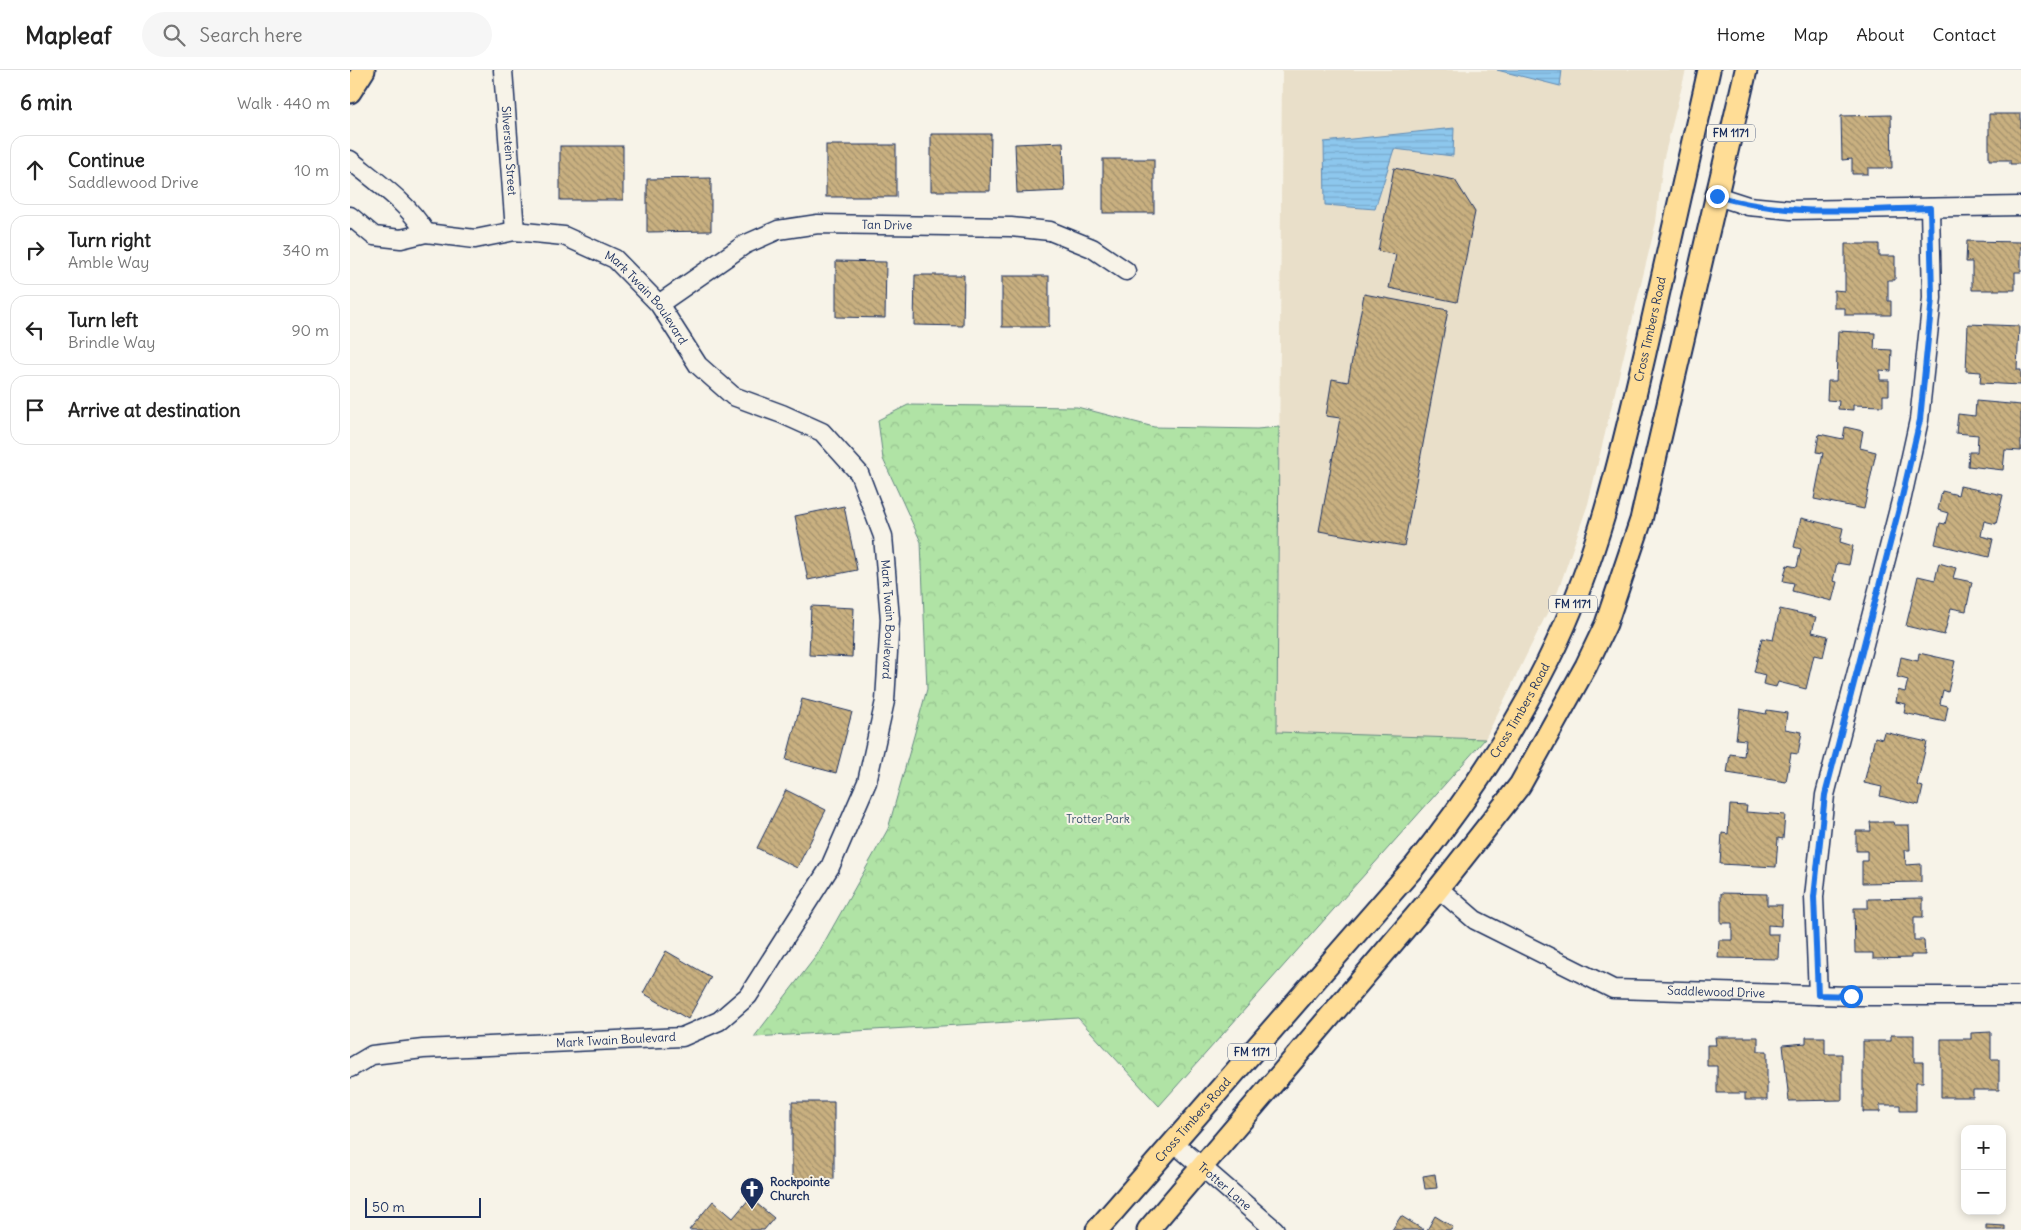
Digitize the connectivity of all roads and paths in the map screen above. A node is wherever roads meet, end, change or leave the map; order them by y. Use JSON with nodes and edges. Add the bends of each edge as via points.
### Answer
{"nodes":[{"id":1,"x":364,"y":70,"type":"edge"},
{"id":2,"x":503,"y":70,"type":"edge"},
{"id":3,"x":1709,"y":70,"type":"edge"},
{"id":4,"x":1746,"y":70,"type":"edge"},
{"id":5,"x":350,"y":92,"type":"edge"},
{"id":6,"x":350,"y":160,"type":"edge"},
{"id":7,"x":1682,"y":184,"type":"junction"},
{"id":8,"x":1717,"y":196,"type":"junction"},
{"id":9,"x":2021,"y":206,"type":"edge"},
{"id":10,"x":1930,"y":208,"type":"junction"},
{"id":11,"x":350,"y":216,"type":"edge"},
{"id":12,"x":515,"y":232,"type":"junction"},
{"id":13,"x":426,"y":233,"type":"junction"},
{"id":14,"x":1126,"y":271,"type":"dead end"},
{"id":15,"x":659,"y":304,"type":"junction"},
{"id":16,"x":1439,"y":889,"type":"junction"},
{"id":17,"x":1818,"y":995,"type":"junction"},
{"id":18,"x":2021,"y":996,"type":"edge"},
{"id":19,"x":350,"y":1068,"type":"edge"},
{"id":20,"x":1174,"y":1142,"type":"junction"},
{"id":21,"x":1201,"y":1168,"type":"junction"},
{"id":22,"x":1097,"y":1230,"type":"edge"},
{"id":23,"x":1148,"y":1230,"type":"edge"},
{"id":24,"x":1275,"y":1230,"type":"edge"}],
"edges":[{"from":1,"to":5,"type":"main road"},
{"from":2,"to":12,"type":"street","name":"Silverstein Street"},
{"from":3,"to":7,"type":"main road","name":"Cross Timbers Road","number":"FM 1171"},
{"from":4,"to":8,"type":"main road","number":"FM 1171"},
{"from":6,"to":13,"type":"street","via":[[418,219]]},
{"from":7,"to":8,"type":"main road"},
{"from":7,"to":20,"type":"main road","name":"Cross Timbers Road","number":"FM 1171","via":[[1611,490],[1582,581],[1549,660],[1511,731],[1454,817]]},
{"from":8,"to":10,"type":"street","via":[[1748,206],[1791,210]]},
{"from":8,"to":16,"type":"main road","number":"FM 1171","via":[[1641,520],[1606,624],[1520,785]]},
{"from":9,"to":10,"type":"street"},
{"from":10,"to":17,"type":"street","via":[[1932,298],[1920,420],[1825,795],[1814,897]]},
{"from":11,"to":13,"type":"street","name":"Mark Twain Boulevard","via":[[374,236],[401,239]]},
{"from":12,"to":13,"type":"street","name":"Mark Twain Boulevard","via":[[475,239]]},
{"from":12,"to":15,"type":"street","name":"Mark Twain Boulevard","via":[[564,236],[615,259]]},
{"from":14,"to":15,"type":"street","name":"Tan Drive","via":[[1092,248],[1050,232],[1011,227],[818,224],[778,230],[744,245]]},
{"from":15,"to":19,"type":"street","name":"Mark Twain Boulevard","via":[[698,365],[733,396],[822,432],[859,473],[883,536],[890,619],[885,701],[867,782],[830,867],[748,996],[718,1021],[682,1036],[422,1049],[372,1055]]},
{"from":16,"to":17,"type":"street","name":"Saddlewood Drive","via":[[1475,920],[1613,989]]},
{"from":16,"to":21,"type":"main road","number":"FM 1171"},
{"from":17,"to":18,"type":"street","name":"Saddlewood Drive"},
{"from":20,"to":21,"type":"street","name":"Trotter Lane"},
{"from":20,"to":22,"type":"main road","name":"Cross Timbers Road","number":"FM 1171"},
{"from":21,"to":23,"type":"main road","number":"FM 1171"},
{"from":21,"to":24,"type":"street","name":"Trotter Lane"}]}
